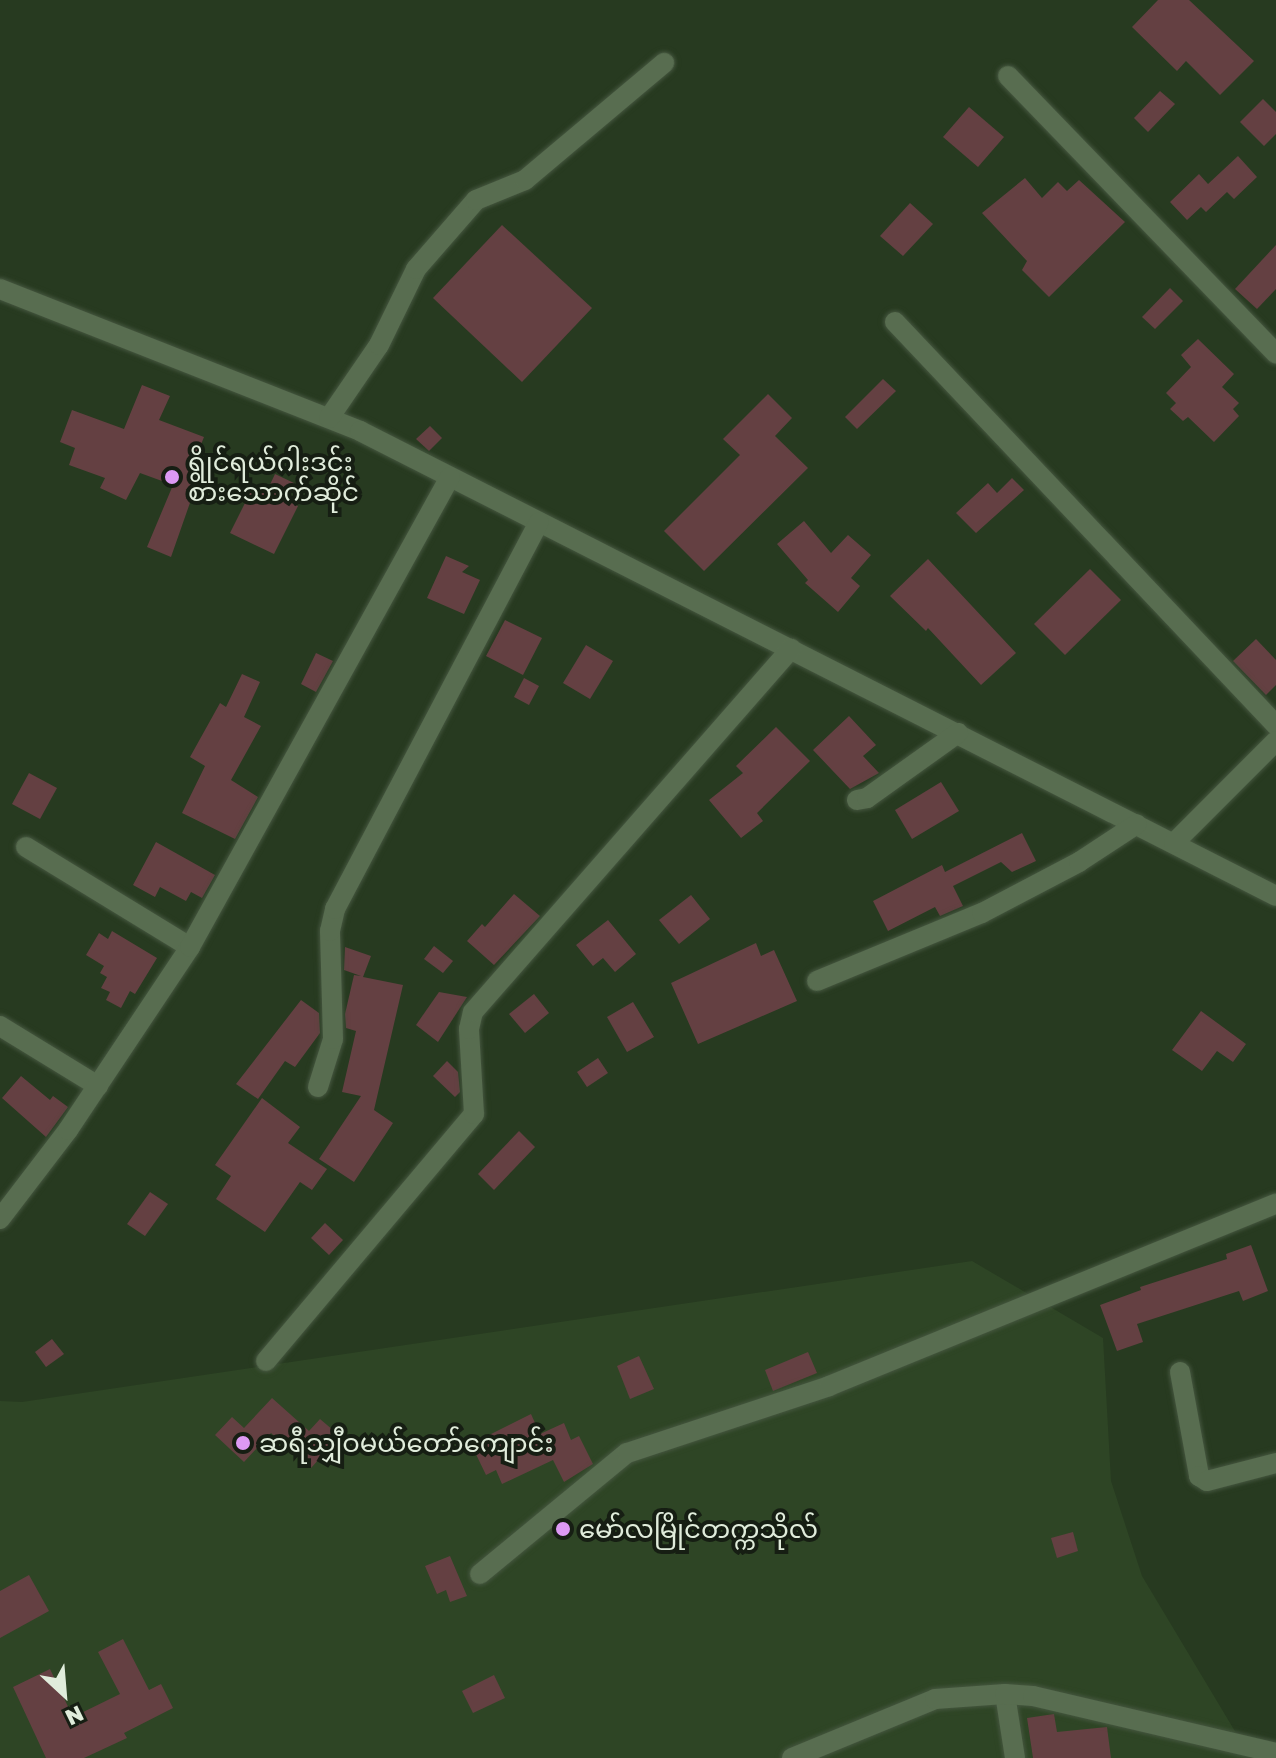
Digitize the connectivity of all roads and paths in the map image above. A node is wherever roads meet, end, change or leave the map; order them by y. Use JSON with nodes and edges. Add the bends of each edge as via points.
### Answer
{"nodes":[{"id":1,"x":664,"y":63,"type":"dead end"},
{"id":2,"x":1008,"y":76,"type":"dead end"},
{"id":3,"x":0,"y":289,"type":"edge"},
{"id":4,"x":895,"y":322,"type":"dead end"},
{"id":5,"x":1276,"y":354,"type":"edge"},
{"id":6,"x":329,"y":418,"type":"junction"},
{"id":7,"x":450,"y":477,"type":"junction"},
{"id":8,"x":539,"y":522,"type":"junction"},
{"id":9,"x":791,"y":649,"type":"junction"},
{"id":10,"x":1276,"y":725,"type":"edge"},
{"id":11,"x":958,"y":733,"type":"junction"},
{"id":12,"x":1276,"y":741,"type":"edge"},
{"id":13,"x":857,"y":800,"type":"dead end"},
{"id":14,"x":1137,"y":824,"type":"junction"},
{"id":15,"x":1174,"y":843,"type":"junction"},
{"id":16,"x":26,"y":847,"type":"dead end"},
{"id":17,"x":1276,"y":896,"type":"edge"},
{"id":18,"x":190,"y":947,"type":"junction"},
{"id":19,"x":817,"y":981,"type":"dead end"},
{"id":20,"x":0,"y":1026,"type":"edge"},
{"id":21,"x":98,"y":1086,"type":"junction"},
{"id":22,"x":318,"y":1087,"type":"dead end"},
{"id":23,"x":1276,"y":1204,"type":"edge"},
{"id":24,"x":0,"y":1219,"type":"edge"},
{"id":25,"x":266,"y":1361,"type":"dead end"},
{"id":26,"x":1180,"y":1372,"type":"dead end"},
{"id":27,"x":1276,"y":1463,"type":"edge"},
{"id":28,"x":480,"y":1574,"type":"dead end"},
{"id":29,"x":1005,"y":1694,"type":"junction"},
{"id":30,"x":817,"y":1753,"type":"edge"},
{"id":31,"x":1276,"y":1753,"type":"edge"},
{"id":32,"x":792,"y":1758,"type":"edge"},
{"id":33,"x":1015,"y":1758,"type":"edge"}],
"edges":[{"from":1,"to":6,"type":"street","via":[[525,180],[476,200],[416,269],[379,345]]},
{"from":2,"to":5,"type":"street"},
{"from":3,"to":6,"type":"street"},
{"from":4,"to":10,"type":"street"},
{"from":6,"to":7,"type":"street"},
{"from":7,"to":8,"type":"street"},
{"from":7,"to":18,"type":"street"},
{"from":8,"to":9,"type":"street"},
{"from":8,"to":22,"type":"street","via":[[335,909],[330,931],[333,1039]]},
{"from":9,"to":11,"type":"street"},
{"from":9,"to":25,"type":"street","via":[[473,1012],[469,1029],[474,1114]]},
{"from":11,"to":13,"type":"street"},
{"from":11,"to":14,"type":"street"},
{"from":12,"to":15,"type":"street"},
{"from":14,"to":15,"type":"street"},
{"from":14,"to":19,"type":"street","via":[[1079,862],[982,913]]},
{"from":15,"to":17,"type":"street"},
{"from":16,"to":18,"type":"street"},
{"from":18,"to":21,"type":"street"},
{"from":20,"to":21,"type":"street"},
{"from":21,"to":24,"type":"street"},
{"from":23,"to":28,"type":"street","via":[[829,1386],[627,1453]]},
{"from":26,"to":27,"type":"street","via":[[1199,1476],[1207,1481]]},
{"from":29,"to":30,"type":"street","via":[[935,1699]]},
{"from":29,"to":31,"type":"street","via":[[1033,1696]]},
{"from":29,"to":33,"type":"street"},
{"from":30,"to":32,"type":"street"}]}
